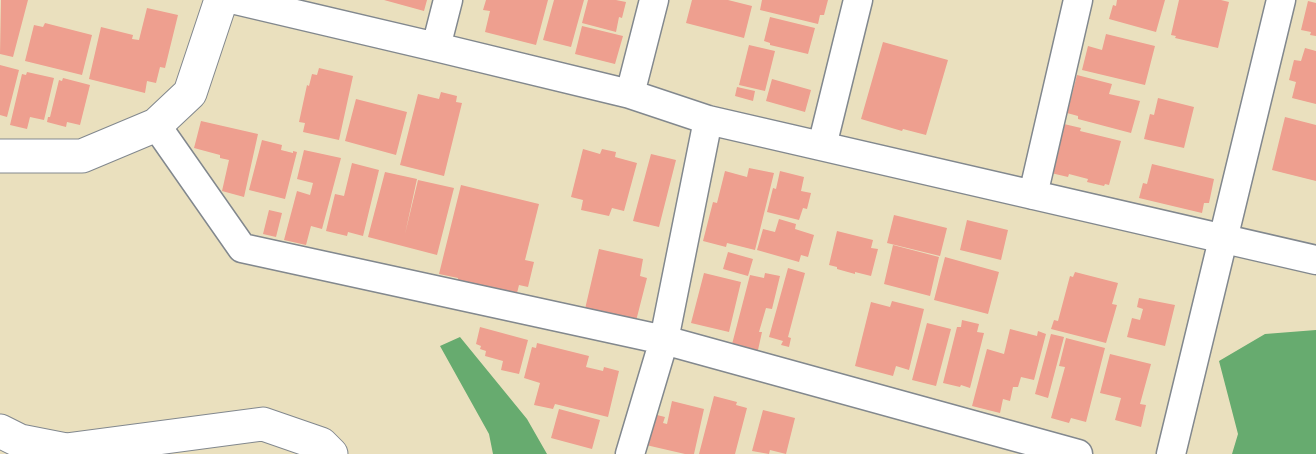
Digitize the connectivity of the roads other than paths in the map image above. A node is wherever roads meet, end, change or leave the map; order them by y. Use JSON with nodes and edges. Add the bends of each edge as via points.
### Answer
{"nodes":[{"id":1,"x":221,"y":0,"type":"edge"},
{"id":2,"x":236,"y":0,"type":"edge"},
{"id":3,"x":448,"y":0,"type":"edge"},
{"id":4,"x":654,"y":0,"type":"edge"},
{"id":5,"x":858,"y":0,"type":"edge"},
{"id":6,"x":1078,"y":0,"type":"edge"},
{"id":7,"x":1281,"y":0,"type":"edge"},
{"id":8,"x":436,"y":46,"type":"junction"},
{"id":9,"x":630,"y":94,"type":"junction"},
{"id":10,"x":708,"y":120,"type":"junction"},
{"id":11,"x":156,"y":125,"type":"junction"},
{"id":12,"x":822,"y":146,"type":"junction"},
{"id":13,"x":0,"y":156,"type":"edge"},
{"id":14,"x":1033,"y":195,"type":"junction"},
{"id":15,"x":1224,"y":239,"type":"junction"},
{"id":16,"x":1316,"y":260,"type":"edge"},
{"id":17,"x":664,"y":340,"type":"junction"},
{"id":18,"x":0,"y":431,"type":"edge"},
{"id":19,"x":330,"y":454,"type":"edge"},
{"id":20,"x":630,"y":454,"type":"edge"},
{"id":21,"x":1078,"y":454,"type":"edge"},
{"id":22,"x":1171,"y":454,"type":"edge"}],
"edges":[{"from":1,"to":11,"type":"street","via":[[190,93]]},
{"from":2,"to":8,"type":"street"},
{"from":3,"to":8,"type":"street"},
{"from":4,"to":9,"type":"street"},
{"from":5,"to":12,"type":"street"},
{"from":6,"to":14,"type":"street"},
{"from":7,"to":15,"type":"street"},
{"from":8,"to":9,"type":"street"},
{"from":9,"to":10,"type":"street"},
{"from":10,"to":12,"type":"street"},
{"from":10,"to":17,"type":"street"},
{"from":11,"to":13,"type":"street","via":[[82,156]]},
{"from":11,"to":17,"type":"street","via":[[242,248]]},
{"from":12,"to":14,"type":"street"},
{"from":14,"to":15,"type":"street"},
{"from":15,"to":16,"type":"street"},
{"from":15,"to":22,"type":"street"},
{"from":17,"to":20,"type":"street"},
{"from":17,"to":21,"type":"street"},
{"from":18,"to":19,"type":"street","via":[[20,441],[66,450],[263,424],[321,444]]}]}
